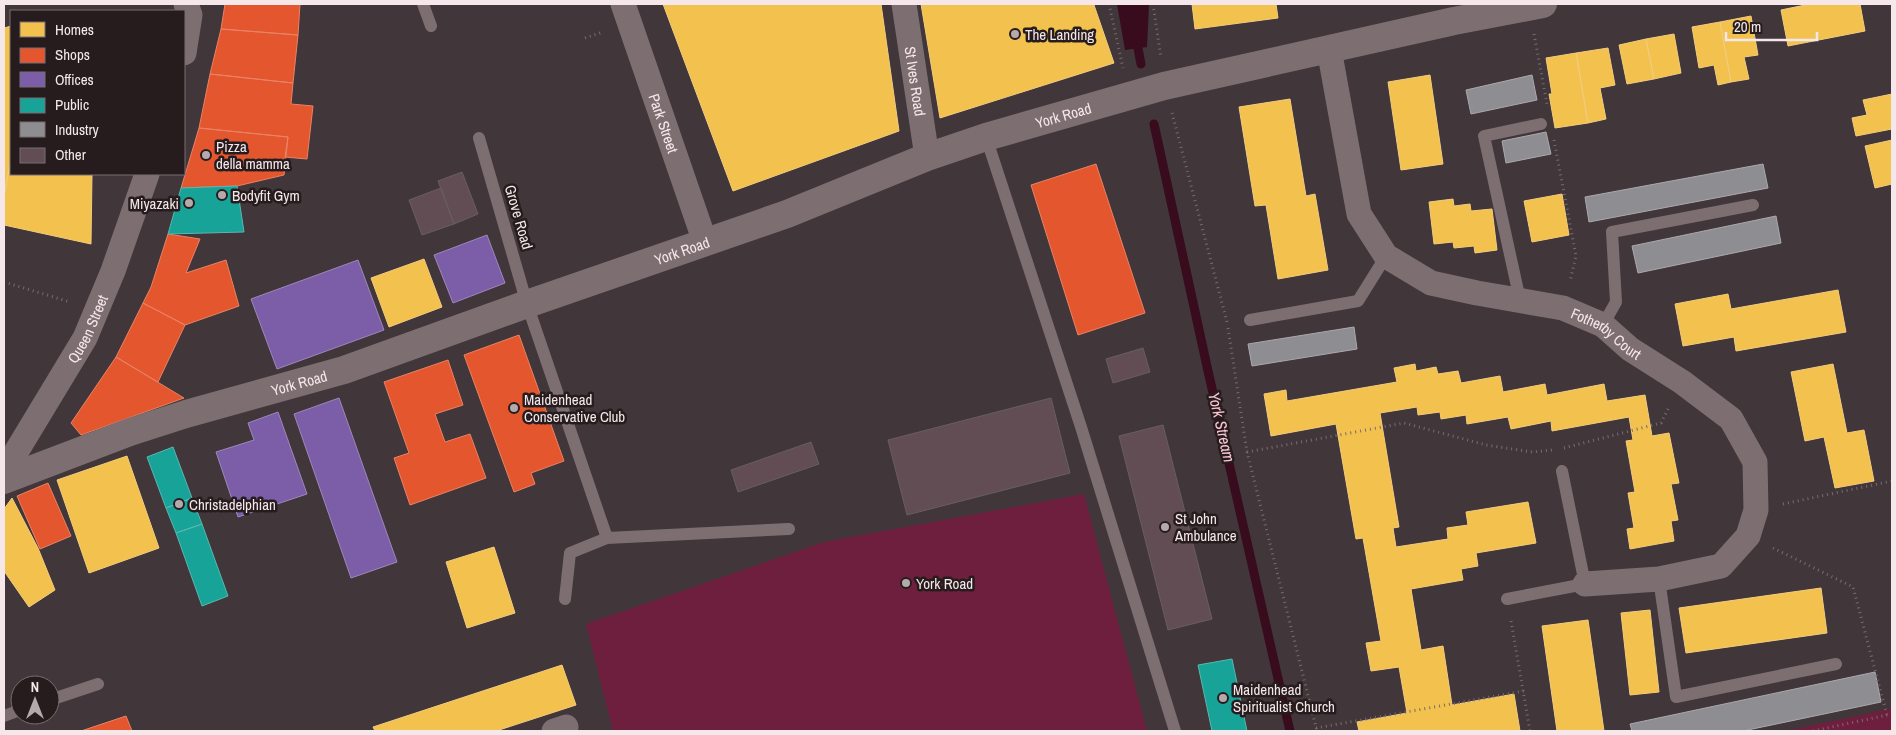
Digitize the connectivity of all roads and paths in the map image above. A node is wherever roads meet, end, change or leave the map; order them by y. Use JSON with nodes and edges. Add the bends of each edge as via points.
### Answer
{"nodes":[{"id":1,"x":186,"y":4,"type":"edge"},
{"id":2,"x":423,"y":4,"type":"edge"},
{"id":3,"x":623,"y":4,"type":"edge"},
{"id":4,"x":904,"y":4,"type":"edge"},
{"id":5,"x":1109,"y":4,"type":"edge"},
{"id":6,"x":1153,"y":4,"type":"edge"},
{"id":7,"x":1535,"y":5,"type":"edge"},
{"id":8,"x":1453,"y":12,"type":"edge"},
{"id":9,"x":431,"y":26,"type":"dead end"},
{"id":10,"x":185,"y":47,"type":"edge"},
{"id":11,"x":1329,"y":49,"type":"junction"},
{"id":12,"x":1164,"y":86,"type":"junction"},
{"id":13,"x":1129,"y":96,"type":"junction"},
{"id":14,"x":1549,"y":112,"type":"dead end"},
{"id":15,"x":1541,"y":124,"type":"dead end"},
{"id":16,"x":1552,"y":132,"type":"dead end"},
{"id":17,"x":986,"y":137,"type":"junction"},
{"id":18,"x":479,"y":138,"type":"dead end"},
{"id":19,"x":927,"y":157,"type":"junction"},
{"id":20,"x":147,"y":175,"type":"edge"},
{"id":21,"x":1753,"y":205,"type":"dead end"},
{"id":22,"x":705,"y":242,"type":"junction"},
{"id":23,"x":1386,"y":256,"type":"junction"},
{"id":24,"x":4,"y":282,"type":"edge"},
{"id":25,"x":1520,"y":300,"type":"junction"},
{"id":26,"x":527,"y":304,"type":"junction"},
{"id":27,"x":1563,"y":308,"type":"junction"},
{"id":28,"x":97,"y":310,"type":"junction"},
{"id":29,"x":1250,"y":320,"type":"dead end"},
{"id":30,"x":1603,"y":324,"type":"junction"},
{"id":31,"x":1682,"y":382,"type":"junction"},
{"id":32,"x":1247,"y":452,"type":"junction"},
{"id":33,"x":1562,"y":471,"type":"dead end"},
{"id":34,"x":4,"y":472,"type":"edge"},
{"id":35,"x":4,"y":480,"type":"edge"},
{"id":36,"x":1892,"y":481,"type":"edge"},
{"id":37,"x":1756,"y":510,"type":"junction"},
{"id":38,"x":789,"y":529,"type":"dead end"},
{"id":39,"x":1748,"y":536,"type":"junction"},
{"id":40,"x":606,"y":538,"type":"junction"},
{"id":41,"x":1659,"y":579,"type":"junction"},
{"id":42,"x":1585,"y":584,"type":"junction"},
{"id":43,"x":565,"y":599,"type":"dead end"},
{"id":44,"x":1507,"y":599,"type":"joint"},
{"id":45,"x":1836,"y":664,"type":"dead end"},
{"id":46,"x":98,"y":684,"type":"dead end"},
{"id":47,"x":1524,"y":691,"type":"junction"},
{"id":48,"x":60,"y":697,"type":"edge"},
{"id":49,"x":1892,"y":714,"type":"edge"},
{"id":50,"x":1887,"y":715,"type":"junction"},
{"id":51,"x":1317,"y":730,"type":"edge"},
{"id":52,"x":1175,"y":731,"type":"edge"},
{"id":53,"x":1530,"y":731,"type":"edge"},
{"id":54,"x":1813,"y":731,"type":"edge"}],
"edges":[{"from":1,"to":10,"type":"street","via":[[190,15]]},
{"from":2,"to":9,"type":"lane"},
{"from":3,"to":22,"type":"street","name":"Park Street"},
{"from":4,"to":19,"type":"street","name":"St Ives Road"},
{"from":5,"to":13,"type":"path"},
{"from":6,"to":12,"type":"path"},
{"from":7,"to":8,"type":"street","name":"York Road"},
{"from":7,"to":14,"type":"path"},
{"from":8,"to":11,"type":"street","name":"York Road"},
{"from":11,"to":12,"type":"street","name":"York Road"},
{"from":11,"to":23,"type":"street","name":"Fotherby Court","via":[[1359,214]]},
{"from":12,"to":13,"type":"street","name":"York Road"},
{"from":12,"to":32,"type":"path","via":[[1227,324]]},
{"from":13,"to":17,"type":"street","name":"York Road"},
{"from":15,"to":25,"type":"lane","via":[[1484,136]]},
{"from":16,"to":27,"type":"path","via":[[1576,256]]},
{"from":17,"to":19,"type":"street","name":"York Road"},
{"from":17,"to":52,"type":"lane"},
{"from":18,"to":26,"type":"lane","name":"Grove Road"},
{"from":19,"to":22,"type":"street","name":"York Road","via":[[787,214]]},
{"from":20,"to":28,"type":"street","name":"Queen Street"},
{"from":21,"to":30,"type":"lane","via":[[1612,232],[1616,302]]},
{"from":22,"to":26,"type":"street","name":"York Road"},
{"from":23,"to":25,"type":"street","name":"Fotherby Court","via":[[1431,283]]},
{"from":23,"to":29,"type":"lane","via":[[1358,301]]},
{"from":24,"to":28,"type":"path"},
{"from":25,"to":27,"type":"street","name":"Fotherby Court"},
{"from":26,"to":35,"type":"street","name":"York Road","via":[[344,370],[130,432]]},
{"from":26,"to":40,"type":"lane","name":"Grove Road"},
{"from":27,"to":30,"type":"street","name":"Fotherby Court"},
{"from":28,"to":34,"type":"street","name":"Queen Street","via":[[85,338]]},
{"from":30,"to":31,"type":"street","name":"Fotherby Court","via":[[1630,349]]},
{"from":31,"to":32,"type":"path","via":[[1661,423],[1557,449],[1532,452],[1486,445],[1404,423]]},
{"from":31,"to":37,"type":"street","name":"Fotherby Court","via":[[1731,419],[1755,462]]},
{"from":32,"to":51,"type":"path"},
{"from":33,"to":42,"type":"lane"},
{"from":36,"to":37,"type":"path"},
{"from":37,"to":39,"type":"street","name":"Fotherby Court"},
{"from":38,"to":40,"type":"lane"},
{"from":39,"to":41,"type":"street","name":"Fotherby Court","via":[[1721,566]]},
{"from":39,"to":50,"type":"path","via":[[1853,587]]},
{"from":40,"to":43,"type":"lane","via":[[570,553]]},
{"from":41,"to":42,"type":"street","name":"Fotherby Court"},
{"from":41,"to":45,"type":"lane","via":[[1676,697]]},
{"from":42,"to":44,"type":"lane"},
{"from":44,"to":47,"type":"path"},
{"from":46,"to":48,"type":"lane"},
{"from":47,"to":51,"type":"path"},
{"from":47,"to":53,"type":"path"},
{"from":49,"to":50,"type":"path"},
{"from":50,"to":54,"type":"path"}]}
